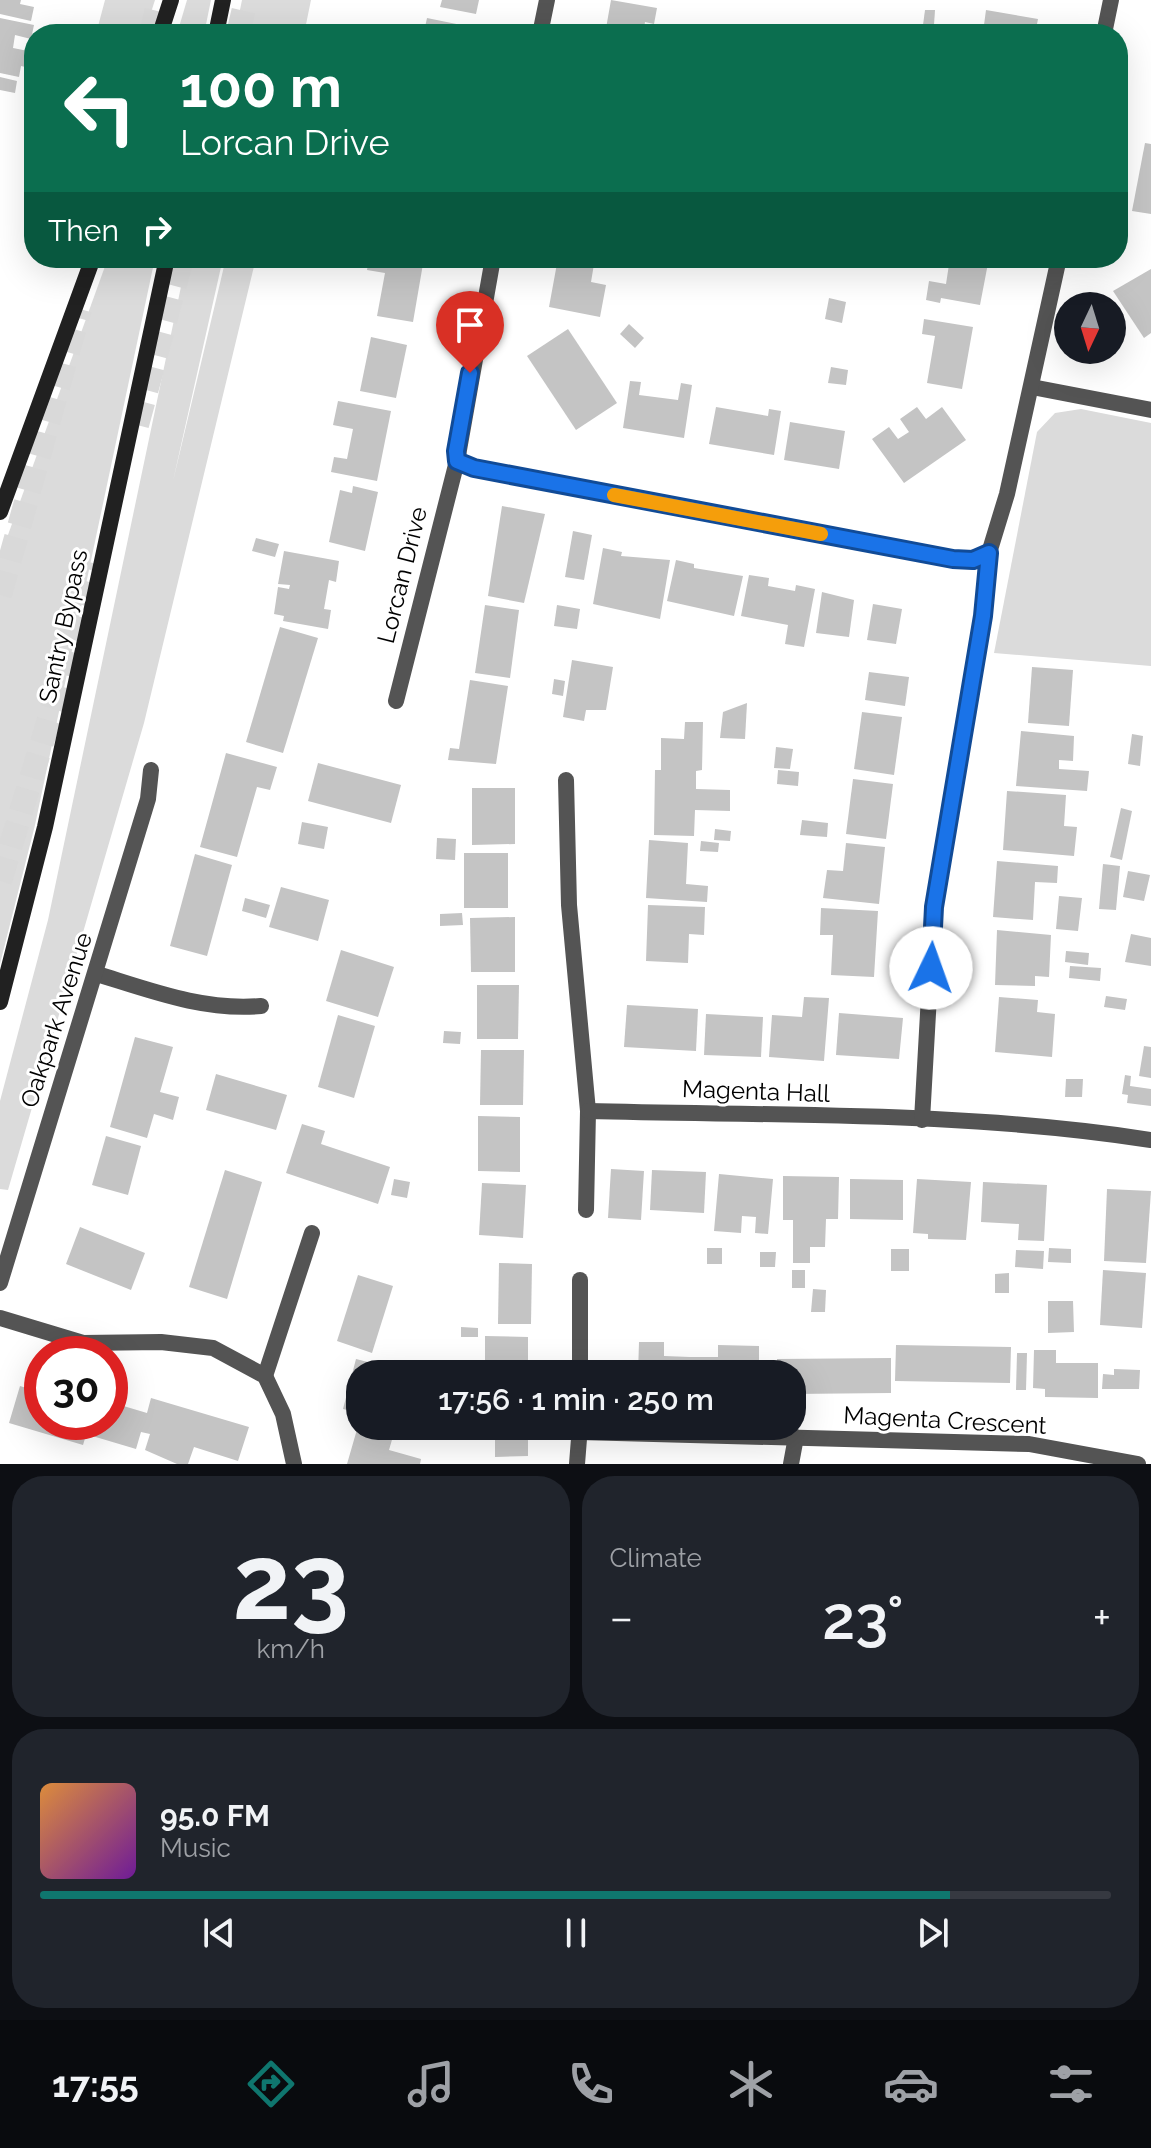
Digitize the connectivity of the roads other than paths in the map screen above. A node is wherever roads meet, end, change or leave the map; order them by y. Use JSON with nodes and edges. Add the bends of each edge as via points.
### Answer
{"nodes":[{"id":1,"x":171,"y":0,"type":"edge"},
{"id":2,"x":223,"y":0,"type":"edge"},
{"id":3,"x":547,"y":0,"type":"edge"},
{"id":4,"x":1111,"y":0,"type":"edge"},
{"id":5,"x":163,"y":24,"type":"edge"},
{"id":6,"x":218,"y":24,"type":"edge"},
{"id":7,"x":542,"y":24,"type":"edge"},
{"id":8,"x":1106,"y":24,"type":"edge"},
{"id":9,"x":89,"y":268,"type":"edge"},
{"id":10,"x":165,"y":268,"type":"edge"},
{"id":11,"x":491,"y":268,"type":"edge"},
{"id":12,"x":1057,"y":268,"type":"edge"},
{"id":13,"x":1032,"y":387,"type":"junction"},
{"id":14,"x":1151,"y":410,"type":"edge"},
{"id":15,"x":457,"y":461,"type":"junction"},
{"id":16,"x":0,"y":512,"type":"edge"},
{"id":17,"x":989,"y":553,"type":"junction"},
{"id":18,"x":396,"y":701,"type":"dead end"},
{"id":19,"x":151,"y":770,"type":"dead end"},
{"id":20,"x":566,"y":780,"type":"dead end"},
{"id":21,"x":97,"y":974,"type":"junction"},
{"id":22,"x":0,"y":1002,"type":"edge"},
{"id":23,"x":261,"y":1006,"type":"dead end"},
{"id":24,"x":588,"y":1111,"type":"junction"},
{"id":25,"x":922,"y":1120,"type":"junction"},
{"id":26,"x":1151,"y":1140,"type":"edge"},
{"id":27,"x":586,"y":1210,"type":"dead end"},
{"id":28,"x":312,"y":1233,"type":"dead end"},
{"id":29,"x":580,"y":1280,"type":"dead end"},
{"id":30,"x":0,"y":1283,"type":"edge"},
{"id":31,"x":0,"y":1318,"type":"edge"},
{"id":32,"x":580,"y":1360,"type":"edge"},
{"id":33,"x":265,"y":1376,"type":"junction"},
{"id":34,"x":806,"y":1437,"type":"edge"},
{"id":35,"x":579,"y":1440,"type":"edge"},
{"id":36,"x":795,"y":1440,"type":"edge"},
{"id":37,"x":294,"y":1464,"type":"edge"},
{"id":38,"x":577,"y":1464,"type":"edge"},
{"id":39,"x":791,"y":1464,"type":"edge"},
{"id":40,"x":1138,"y":1464,"type":"edge"}],
"edges":[{"from":1,"to":5,"type":"main road"},
{"from":2,"to":6,"type":"main road"},
{"from":3,"to":7,"type":"street"},
{"from":4,"to":8,"type":"street"},
{"from":9,"to":16,"type":"main road"},
{"from":10,"to":22,"type":"main road","name":"Santry Bypass","via":[[45,827]]},
{"from":11,"to":15,"type":"street","name":"Lorcan Drive"},
{"from":12,"to":13,"type":"street"},
{"from":13,"to":14,"type":"street"},
{"from":13,"to":17,"type":"street"},
{"from":15,"to":17,"type":"street","via":[[953,559],[973,560]]},
{"from":15,"to":18,"type":"street","name":"Lorcan Drive"},
{"from":17,"to":25,"type":"street","via":[[934,907]]},
{"from":19,"to":21,"type":"street","name":"Oakpark Avenue","via":[[148,799]]},
{"from":20,"to":24,"type":"street","via":[[569,905]]},
{"from":21,"to":23,"type":"street","via":[[226,1009]]},
{"from":21,"to":30,"type":"street","name":"Oakpark Avenue"},
{"from":24,"to":25,"type":"street","name":"Magenta Hall"},
{"from":24,"to":27,"type":"street"},
{"from":25,"to":26,"type":"street","name":"Magenta Hall","via":[[1097,1131]]},
{"from":28,"to":33,"type":"street"},
{"from":29,"to":32,"type":"street"},
{"from":31,"to":33,"type":"street","via":[[83,1343],[213,1348]]},
{"from":33,"to":37,"type":"street","via":[[283,1414]]},
{"from":34,"to":40,"type":"street","name":"Magenta Crescent","via":[[1029,1444]]},
{"from":35,"to":38,"type":"street","name":"Magenta Crescent"},
{"from":36,"to":39,"type":"street"}]}
